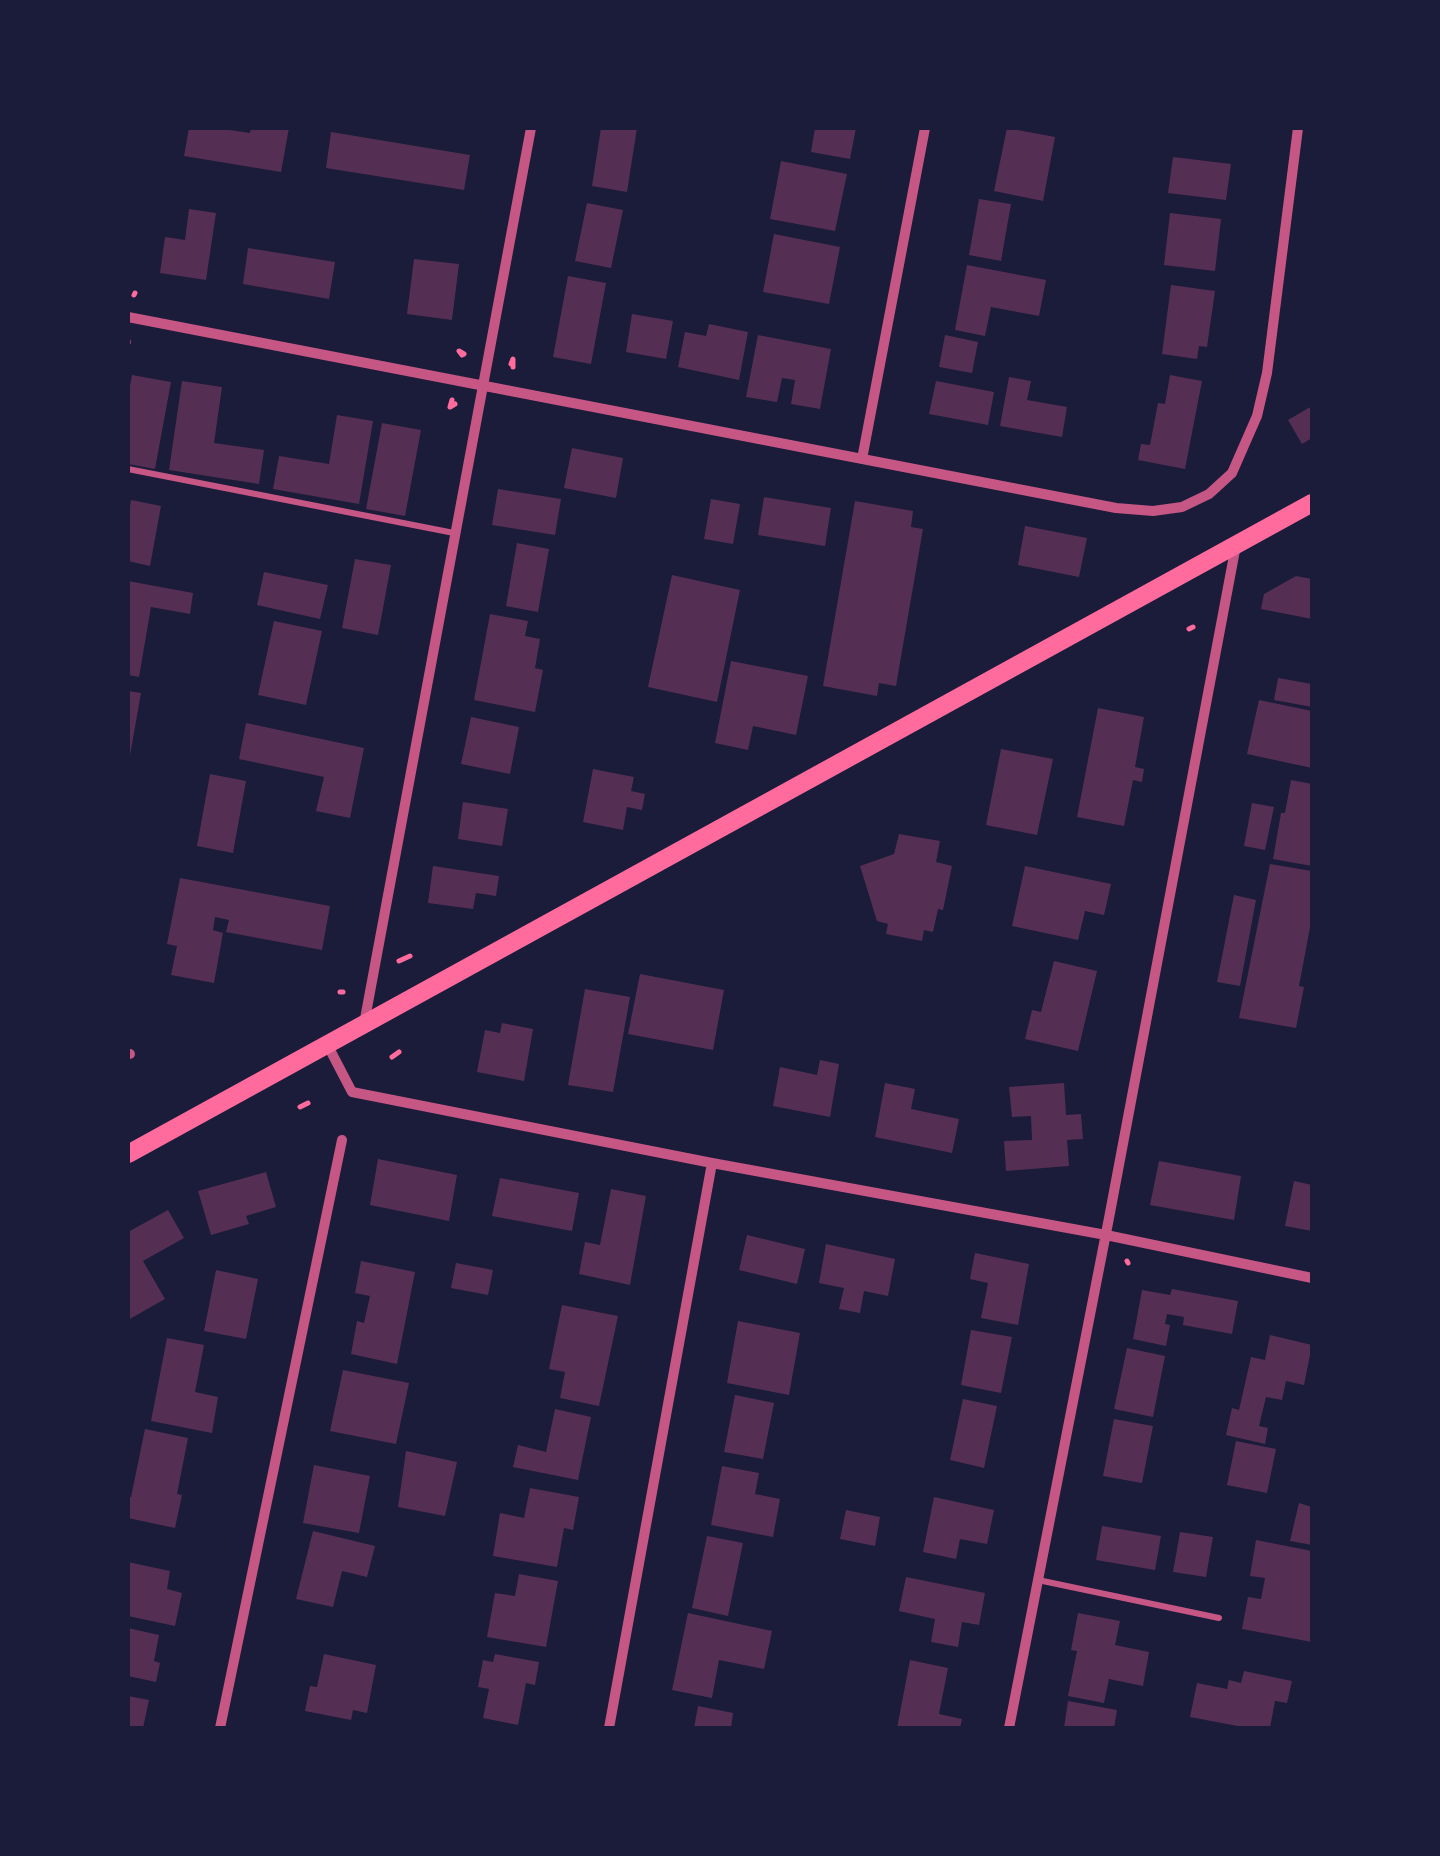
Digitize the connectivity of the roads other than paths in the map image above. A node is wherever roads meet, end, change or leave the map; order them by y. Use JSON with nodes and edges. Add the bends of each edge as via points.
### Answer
{"nodes":[{"id":1,"x":532,"y":128,"type":"edge"},
{"id":2,"x":925,"y":128,"type":"edge"},
{"id":3,"x":1298,"y":128,"type":"edge"},
{"id":4,"x":128,"y":317,"type":"edge"},
{"id":5,"x":483,"y":386,"type":"junction"},
{"id":6,"x":862,"y":459,"type":"junction"},
{"id":7,"x":128,"y":470,"type":"edge"},
{"id":8,"x":1312,"y":503,"type":"edge"},
{"id":9,"x":456,"y":534,"type":"junction"},
{"id":10,"x":1236,"y":544,"type":"junction"},
{"id":11,"x":364,"y":1025,"type":"junction"},
{"id":12,"x":327,"y":1044,"type":"junction"},
{"id":13,"x":342,"y":1140,"type":"dead end"},
{"id":14,"x":128,"y":1154,"type":"edge"},
{"id":15,"x":712,"y":1163,"type":"junction"},
{"id":16,"x":1106,"y":1235,"type":"junction"},
{"id":17,"x":1312,"y":1278,"type":"edge"},
{"id":18,"x":1038,"y":1580,"type":"junction"},
{"id":19,"x":1219,"y":1618,"type":"dead end"},
{"id":20,"x":220,"y":1728,"type":"edge"},
{"id":21,"x":609,"y":1728,"type":"edge"},
{"id":22,"x":1009,"y":1728,"type":"edge"}],
"edges":[{"from":1,"to":5,"type":"street"},
{"from":2,"to":6,"type":"street"},
{"from":3,"to":6,"type":"street","via":[[1257,416],[1232,473],[1209,494],[1182,507],[1116,508]]},
{"from":4,"to":5,"type":"street"},
{"from":5,"to":6,"type":"street"},
{"from":5,"to":9,"type":"street"},
{"from":7,"to":9,"type":"lane"},
{"from":8,"to":10,"type":"main road"},
{"from":9,"to":11,"type":"street"},
{"from":10,"to":11,"type":"main road"},
{"from":10,"to":16,"type":"street"},
{"from":11,"to":12,"type":"main road"},
{"from":12,"to":14,"type":"main road"},
{"from":12,"to":15,"type":"street","via":[[352,1092]]},
{"from":13,"to":20,"type":"street"},
{"from":15,"to":16,"type":"street"},
{"from":15,"to":21,"type":"street"},
{"from":16,"to":17,"type":"street"},
{"from":16,"to":18,"type":"street"},
{"from":18,"to":19,"type":"lane"},
{"from":18,"to":22,"type":"street"}]}
